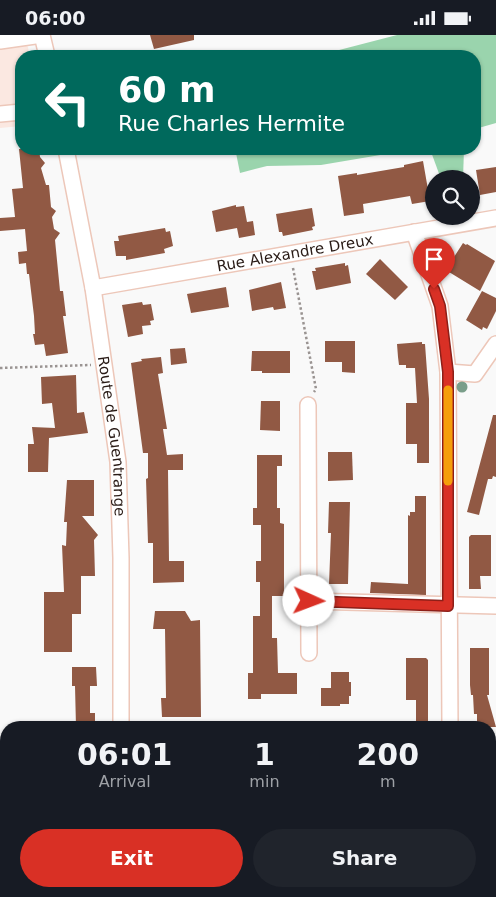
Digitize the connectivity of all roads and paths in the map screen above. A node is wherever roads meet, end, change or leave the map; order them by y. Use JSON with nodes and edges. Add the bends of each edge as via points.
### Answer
{"nodes":[{"id":1,"x":42,"y":35,"type":"edge"},
{"id":2,"x":0,"y":41,"type":"edge"},
{"id":3,"x":46,"y":50,"type":"edge"},
{"id":4,"x":15,"y":112,"type":"edge"},
{"id":5,"x":0,"y":114,"type":"edge"},
{"id":6,"x":67,"y":155,"type":"edge"},
{"id":7,"x":496,"y":218,"type":"edge"},
{"id":8,"x":414,"y":232,"type":"junction"},
{"id":9,"x":292,"y":265,"type":"dead end"},
{"id":10,"x":93,"y":288,"type":"junction"},
{"id":11,"x":496,"y":344,"type":"edge"},
{"id":12,"x":91,"y":365,"type":"dead end"},
{"id":13,"x":0,"y":369,"type":"edge"},
{"id":14,"x":448,"y":372,"type":"junction"},
{"id":15,"x":308,"y":405,"type":"joint"},
{"id":16,"x":309,"y":601,"type":"junction"},
{"id":17,"x":448,"y":606,"type":"junction"},
{"id":18,"x":496,"y":606,"type":"edge"},
{"id":19,"x":309,"y":653,"type":"dead end"},
{"id":20,"x":121,"y":721,"type":"edge"},
{"id":21,"x":450,"y":721,"type":"edge"}],
"edges":[{"from":1,"to":2,"type":"street"},
{"from":1,"to":3,"type":"street"},
{"from":4,"to":5,"type":"street"},
{"from":6,"to":10,"type":"street","name":"Route de Guentrange"},
{"from":7,"to":8,"type":"street","name":"Rue Alexandre Dreux"},
{"from":8,"to":10,"type":"street","name":"Rue Alexandre Dreux"},
{"from":8,"to":14,"type":"street","via":[[440,306]]},
{"from":9,"to":15,"type":"path","via":[[316,389]]},
{"from":10,"to":20,"type":"street","name":"Route de Guentrange","via":[[118,462]]},
{"from":11,"to":14,"type":"street","via":[[475,374]]},
{"from":12,"to":13,"type":"path"},
{"from":14,"to":17,"type":"street"},
{"from":15,"to":16,"type":"street"},
{"from":16,"to":17,"type":"street"},
{"from":16,"to":19,"type":"street"},
{"from":17,"to":18,"type":"street"},
{"from":17,"to":21,"type":"street"}]}
